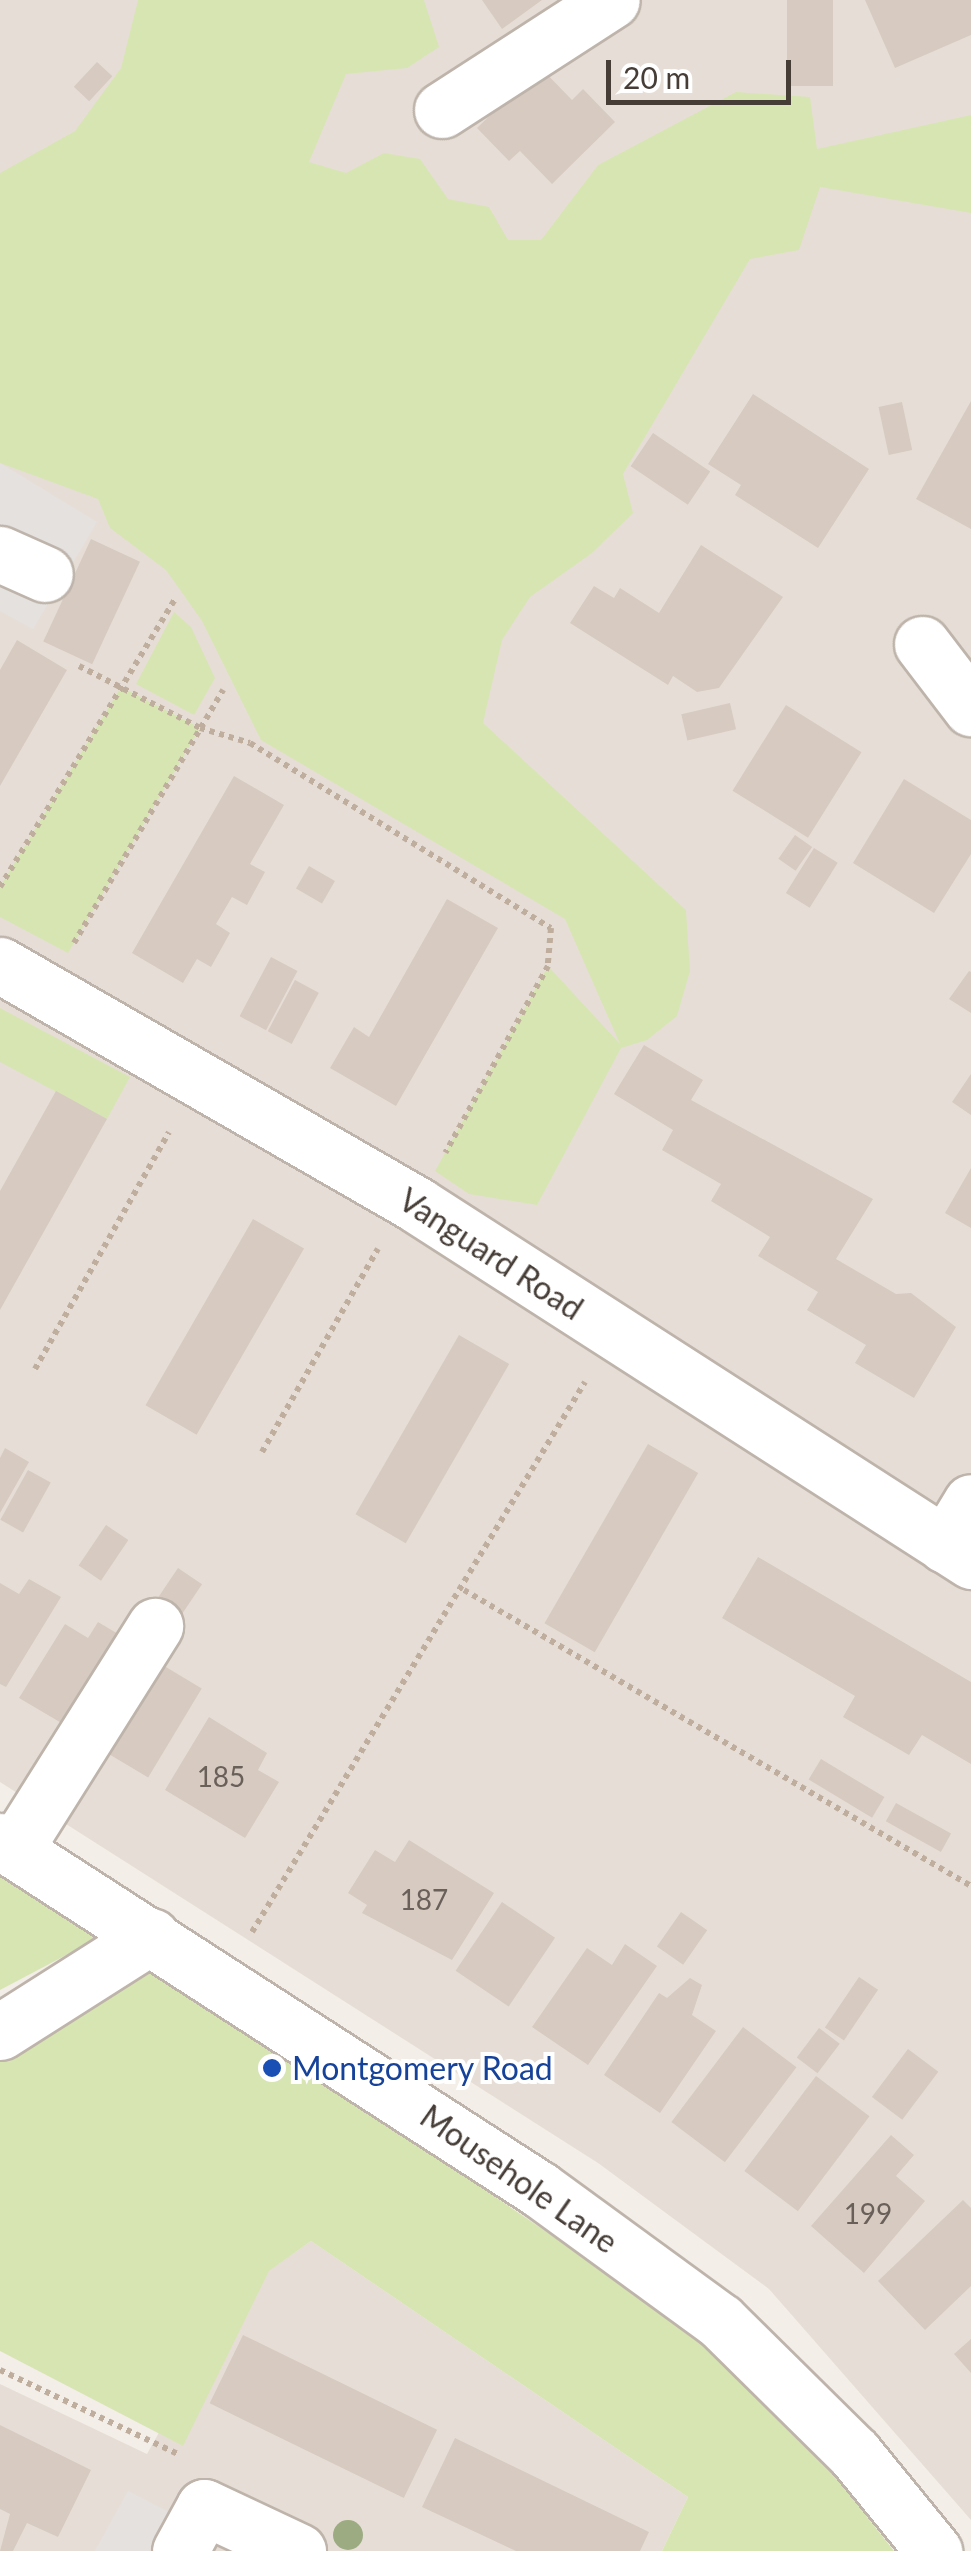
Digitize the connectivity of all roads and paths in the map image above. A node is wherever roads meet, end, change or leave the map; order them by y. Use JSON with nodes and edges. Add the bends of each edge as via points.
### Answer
{"nodes":[{"id":1,"x":612,"y":0,"type":"edge"},
{"id":2,"x":442,"y":110,"type":"dead end"},
{"id":3,"x":174,"y":599,"type":"dead end"},
{"id":4,"x":922,"y":644,"type":"dead end"},
{"id":5,"x":79,"y":666,"type":"dead end"},
{"id":6,"x":121,"y":686,"type":"junction"},
{"id":7,"x":222,"y":690,"type":"dead end"},
{"id":8,"x":971,"y":708,"type":"edge"},
{"id":9,"x":200,"y":728,"type":"junction"},
{"id":10,"x":0,"y":887,"type":"edge"},
{"id":11,"x":0,"y":965,"type":"edge"},
{"id":12,"x":47,"y":992,"type":"junction"},
{"id":13,"x":199,"y":1079,"type":"junction"},
{"id":14,"x":412,"y":1202,"type":"junction"},
{"id":15,"x":614,"y":1332,"type":"junction"},
{"id":16,"x":35,"y":1369,"type":"dead end"},
{"id":17,"x":262,"y":1452,"type":"dead end"},
{"id":18,"x":962,"y":1536,"type":"edge"},
{"id":19,"x":464,"y":1590,"type":"junction"},
{"id":20,"x":155,"y":1626,"type":"dead end"},
{"id":21,"x":7,"y":1845,"type":"edge"},
{"id":22,"x":971,"y":1886,"type":"edge"},
{"id":23,"x":151,"y":1936,"type":"junction"},
{"id":24,"x":222,"y":1980,"type":"junction"},
{"id":25,"x":0,"y":2032,"type":"edge"},
{"id":26,"x":0,"y":2370,"type":"edge"},
{"id":27,"x":188,"y":2458,"type":"dead end"},
{"id":28,"x":180,"y":2551,"type":"edge"},
{"id":29,"x":298,"y":2551,"type":"edge"},
{"id":30,"x":934,"y":2551,"type":"edge"}],
"edges":[{"from":1,"to":2,"type":"street"},
{"from":3,"to":6,"type":"path"},
{"from":4,"to":8,"type":"street"},
{"from":5,"to":6,"type":"path"},
{"from":6,"to":9,"type":"path"},
{"from":6,"to":10,"type":"path"},
{"from":7,"to":9,"type":"path"},
{"from":9,"to":12,"type":"path"},
{"from":9,"to":14,"type":"path","via":[[250,743],[552,928],[548,966]]},
{"from":11,"to":12,"type":"street","name":"Vanguard Road"},
{"from":12,"to":13,"type":"street","name":"Vanguard Road"},
{"from":13,"to":14,"type":"street","name":"Vanguard Road"},
{"from":13,"to":16,"type":"path"},
{"from":14,"to":15,"type":"street","name":"Vanguard Road"},
{"from":14,"to":17,"type":"path"},
{"from":15,"to":18,"type":"street","name":"Vanguard Road"},
{"from":15,"to":19,"type":"path"},
{"from":19,"to":22,"type":"path"},
{"from":19,"to":24,"type":"path"},
{"from":20,"to":21,"type":"street"},
{"from":21,"to":23,"type":"street","name":"Mousehole Lane"},
{"from":23,"to":24,"type":"street","name":"Mousehole Lane"},
{"from":23,"to":25,"type":"street"},
{"from":24,"to":30,"type":"street","name":"Mousehole Lane","via":[[538,2189],[720,2321],[854,2453]]},
{"from":26,"to":27,"type":"path"},
{"from":28,"to":29,"type":"street","via":[[204,2506]]}]}
